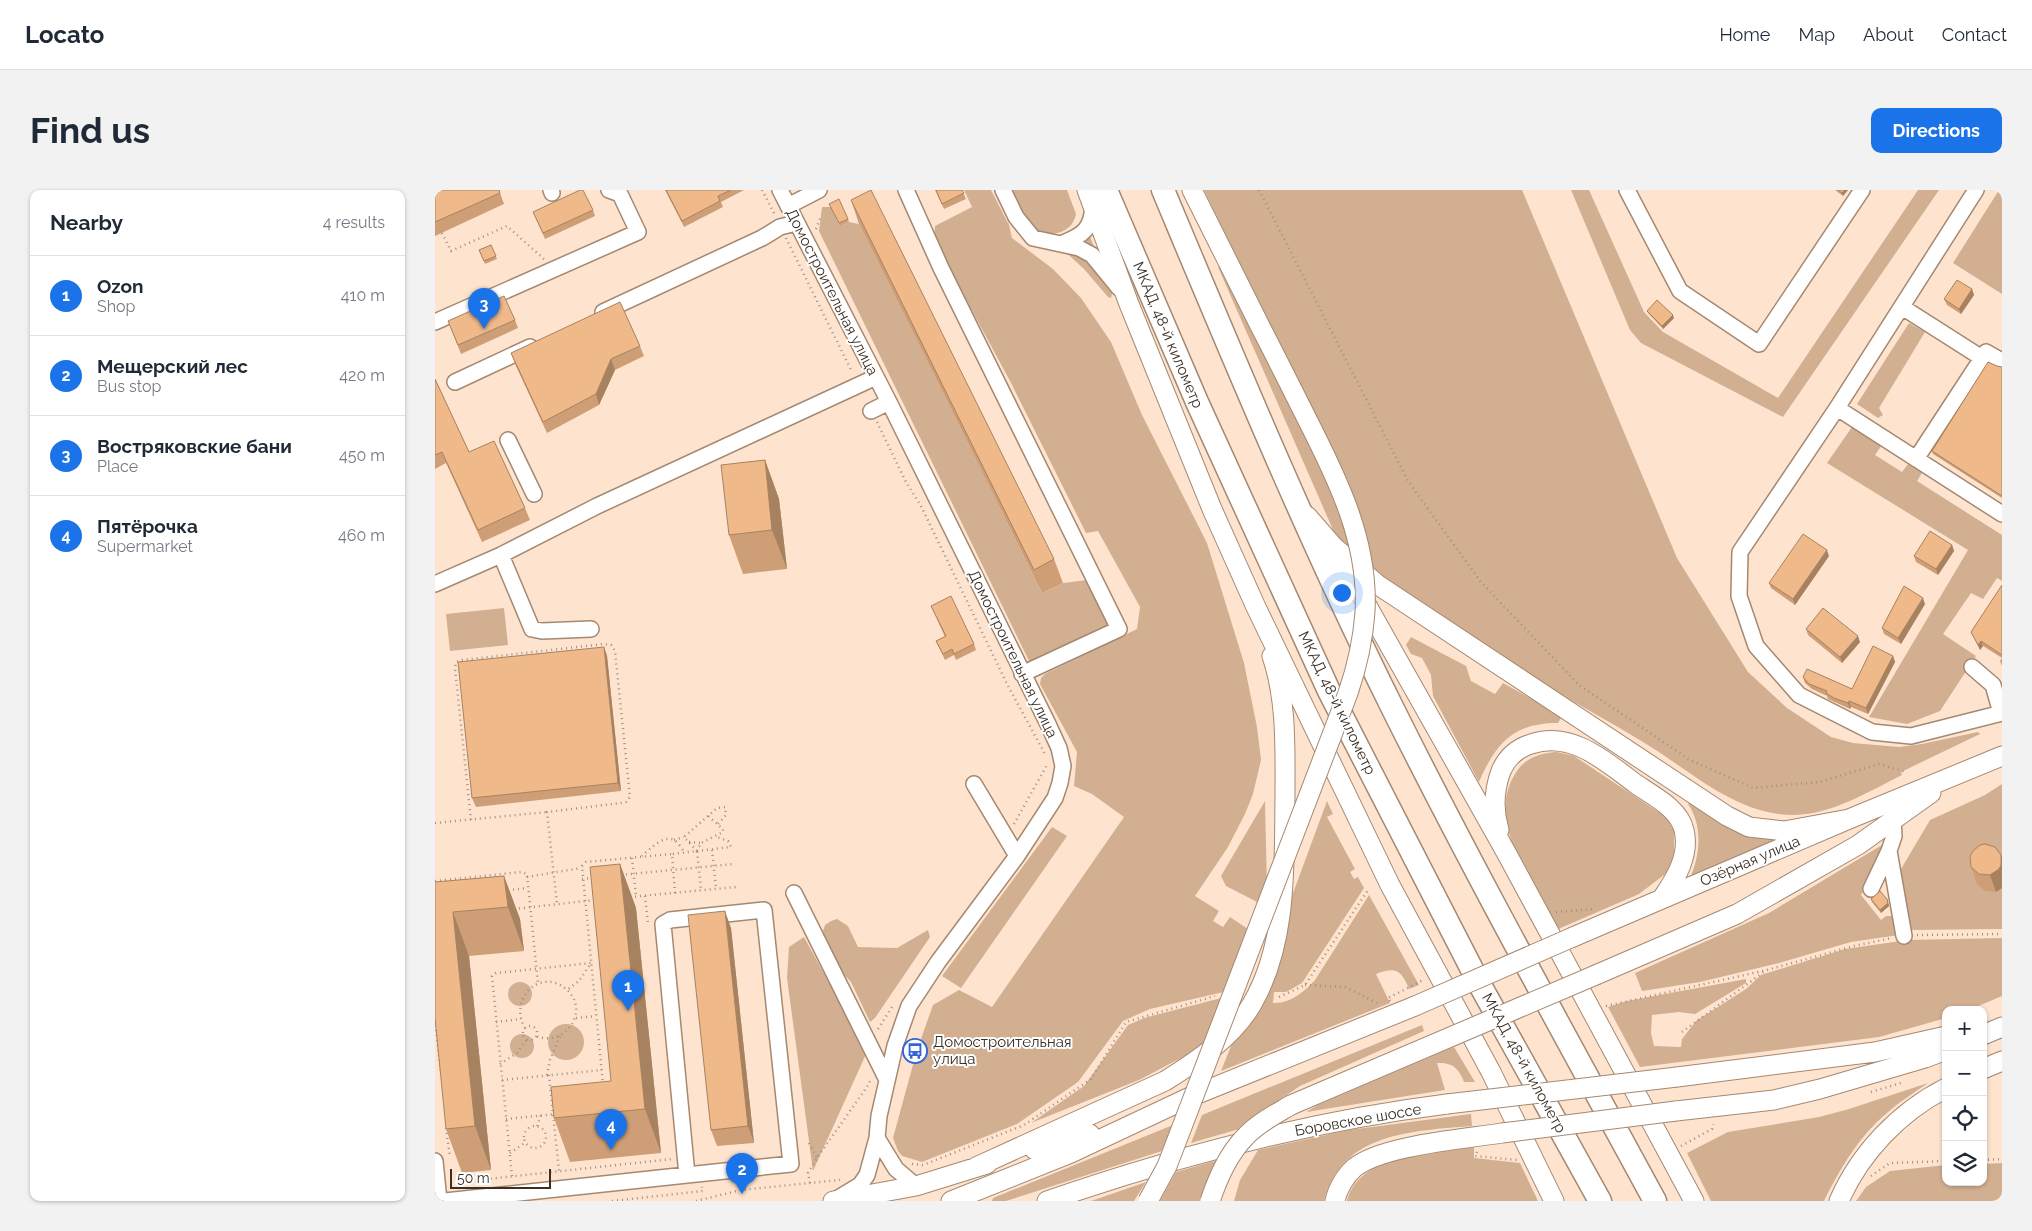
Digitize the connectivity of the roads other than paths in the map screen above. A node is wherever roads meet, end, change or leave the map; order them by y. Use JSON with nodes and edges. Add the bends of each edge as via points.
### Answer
{"nodes":[{"id":1,"x":609,"y":190,"type":"edge"},
{"id":2,"x":780,"y":190,"type":"edge"},
{"id":3,"x":819,"y":190,"type":"edge"},
{"id":4,"x":906,"y":190,"type":"edge"},
{"id":5,"x":1003,"y":190,"type":"edge"},
{"id":6,"x":1163,"y":190,"type":"edge"},
{"id":7,"x":1192,"y":190,"type":"edge"},
{"id":8,"x":1627,"y":190,"type":"edge"},
{"id":9,"x":1862,"y":190,"type":"edge"},
{"id":10,"x":1976,"y":190,"type":"edge"},
{"id":11,"x":1095,"y":195,"type":"edge"},
{"id":12,"x":788,"y":206,"type":"junction"},
{"id":13,"x":796,"y":223,"type":"junction"},
{"id":14,"x":1063,"y":243,"type":"junction"},
{"id":15,"x":1129,"y":304,"type":"junction"},
{"id":16,"x":1902,"y":307,"type":"junction"},
{"id":17,"x":590,"y":318,"type":"edge"},
{"id":18,"x":435,"y":322,"type":"edge"},
{"id":19,"x":545,"y":339,"type":"edge"},
{"id":20,"x":1982,"y":358,"type":"junction"},
{"id":21,"x":2002,"y":361,"type":"edge"},
{"id":22,"x":876,"y":377,"type":"junction"},
{"id":23,"x":455,"y":382,"type":"dead end"},
{"id":24,"x":889,"y":402,"type":"junction"},
{"id":25,"x":1837,"y":408,"type":"junction"},
{"id":26,"x":871,"y":411,"type":"road end"},
{"id":27,"x":508,"y":440,"type":"dead end"},
{"id":28,"x":1916,"y":459,"type":"junction"},
{"id":29,"x":1288,"y":487,"type":"junction"},
{"id":30,"x":534,"y":494,"type":"dead end"},
{"id":31,"x":2002,"y":514,"type":"edge"},
{"id":32,"x":1334,"y":547,"type":"junction"},
{"id":33,"x":501,"y":555,"type":"junction"},
{"id":34,"x":435,"y":584,"type":"edge"},
{"id":35,"x":1255,"y":605,"type":"junction"},
{"id":36,"x":591,"y":629,"type":"dead end"},
{"id":37,"x":1971,"y":667,"type":"dead end"},
{"id":38,"x":1022,"y":674,"type":"junction"},
{"id":39,"x":1998,"y":684,"type":"edge"},
{"id":40,"x":2001,"y":713,"type":"edge"},
{"id":41,"x":2002,"y":756,"type":"edge"},
{"id":42,"x":1956,"y":775,"type":"junction"},
{"id":43,"x":974,"y":784,"type":"dead end"},
{"id":44,"x":1849,"y":818,"type":"junction"},
{"id":45,"x":1893,"y":820,"type":"junction"},
{"id":46,"x":1889,"y":851,"type":"junction"},
{"id":47,"x":1507,"y":854,"type":"junction"},
{"id":48,"x":1017,"y":856,"type":"junction"},
{"id":49,"x":1871,"y":889,"type":"dead end"},
{"id":50,"x":794,"y":893,"type":"dead end"},
{"id":51,"x":1663,"y":897,"type":"junction"},
{"id":52,"x":1905,"y":936,"type":"road end"},
{"id":53,"x":2002,"y":1018,"type":"edge"},
{"id":54,"x":1987,"y":1024,"type":"edge"},
{"id":55,"x":2002,"y":1027,"type":"edge"},
{"id":56,"x":1987,"y":1033,"type":"edge"},
{"id":57,"x":1942,"y":1037,"type":"edge"},
{"id":58,"x":1943,"y":1051,"type":"edge"},
{"id":59,"x":2002,"y":1061,"type":"edge"},
{"id":60,"x":1987,"y":1067,"type":"edge"},
{"id":61,"x":886,"y":1078,"type":"junction"},
{"id":62,"x":1942,"y":1090,"type":"edge"},
{"id":63,"x":1139,"y":1120,"type":"junction"},
{"id":64,"x":877,"y":1138,"type":"junction"},
{"id":65,"x":435,"y":1161,"type":"edge"},
{"id":66,"x":976,"y":1167,"type":"junction"},
{"id":67,"x":694,"y":1174,"type":"junction"},
{"id":68,"x":917,"y":1186,"type":"junction"},
{"id":69,"x":439,"y":1201,"type":"edge"},
{"id":70,"x":445,"y":1201,"type":"edge"},
{"id":71,"x":833,"y":1201,"type":"edge"},
{"id":72,"x":951,"y":1201,"type":"edge"},
{"id":73,"x":1047,"y":1201,"type":"edge"},
{"id":74,"x":1148,"y":1201,"type":"edge"},
{"id":75,"x":1210,"y":1201,"type":"edge"},
{"id":76,"x":1335,"y":1201,"type":"edge"},
{"id":77,"x":1554,"y":1201,"type":"edge"},
{"id":78,"x":1600,"y":1201,"type":"edge"},
{"id":79,"x":1655,"y":1201,"type":"edge"},
{"id":80,"x":1694,"y":1201,"type":"edge"},
{"id":81,"x":1839,"y":1201,"type":"edge"}],
"edges":[{"from":1,"to":18,"type":"street","via":[[620,194],[638,232]]},
{"from":2,"to":12,"type":"street","name":"Домостроительная улица"},
{"from":3,"to":12,"type":"street"},
{"from":4,"to":38,"type":"street","via":[[941,268],[1119,629]]},
{"from":5,"to":14,"type":"street","via":[[1016,217],[1033,238]]},
{"from":6,"to":29,"type":"highway"},
{"from":7,"to":74,"type":"main road","bridge":true,"via":[[1337,478],[1361,554],[1365,611],[1356,668],[1348,693],[1167,1166]]},
{"from":8,"to":9,"type":"street","via":[[1680,291],[1759,344]]},
{"from":10,"to":16,"type":"street"},
{"from":11,"to":14,"type":"street","via":[[1088,227],[1081,236]]},
{"from":11,"to":15,"type":"main road"},
{"from":11,"to":78,"type":"highway","name":"МКАД, 48-й километр","via":[[1197,402],[1329,691],[1480,985]]},
{"from":12,"to":13,"type":"street","name":"Домостроительная улица"},
{"from":13,"to":17,"type":"street","via":[[780,227]]},
{"from":13,"to":22,"type":"street","name":"Домостроительная улица"},
{"from":14,"to":15,"type":"street","via":[[1092,255]]},
{"from":15,"to":35,"type":"main road","via":[[1212,509]]},
{"from":16,"to":20,"type":"street"},
{"from":16,"to":25,"type":"street"},
{"from":19,"to":23,"type":"street"},
{"from":20,"to":21,"type":"street","via":[[1986,352]]},
{"from":20,"to":28,"type":"street"},
{"from":22,"to":24,"type":"street","name":"Домостроительная улица"},
{"from":22,"to":33,"type":"street","via":[[597,506]]},
{"from":24,"to":26,"type":"street"},
{"from":24,"to":38,"type":"street","name":"Домостроительная улица"},
{"from":25,"to":28,"type":"street"},
{"from":25,"to":40,"type":"street","via":[[1740,552],[1739,596],[1756,646],[1799,695],[1872,732],[1911,736]]},
{"from":27,"to":30,"type":"street"},
{"from":28,"to":31,"type":"street"},
{"from":29,"to":32,"type":"main road","via":[[1306,515]]},
{"from":29,"to":79,"type":"highway","via":[[1391,706],[1509,934]]},
{"from":32,"to":44,"type":"main road","via":[[1378,585],[1727,816],[1749,827],[1784,831]]},
{"from":32,"to":47,"type":"main road"},
{"from":33,"to":34,"type":"street"},
{"from":33,"to":36,"type":"street","via":[[532,629]]},
{"from":35,"to":66,"type":"main road","via":[[1274,662],[1285,737],[1282,892],[1278,928],[1261,987],[1239,1024],[1189,1066],[1139,1094]]},
{"from":35,"to":77,"type":"main road","via":[[1389,885],[1491,1072]]},
{"from":37,"to":39,"type":"street"},
{"from":38,"to":48,"type":"street","name":"Домостроительная улица","via":[[1059,748],[1063,766],[1055,798]]},
{"from":39,"to":40,"type":"street"},
{"from":41,"to":42,"type":"main road","name":"Озёрная улица"},
{"from":42,"to":44,"type":"main road","name":"Озёрная улица"},
{"from":42,"to":45,"type":"main road"},
{"from":43,"to":48,"type":"street"},
{"from":44,"to":51,"type":"main road","name":"Озёрная улица"},
{"from":45,"to":46,"type":"street","via":[[1894,836]]},
{"from":45,"to":75,"type":"main road","bridge":true,"via":[[1858,845],[1737,914],[1291,1105],[1245,1136],[1224,1166]]},
{"from":46,"to":49,"type":"street"},
{"from":46,"to":52,"type":"street"},
{"from":47,"to":51,"type":"main road","via":[[1494,802],[1505,762],[1521,747],[1537,742],[1560,740],[1582,746],[1676,814],[1684,830],[1684,855],[1678,875]]},
{"from":47,"to":80,"type":"main road"},
{"from":48,"to":61,"type":"street","name":"Домостроительная улица","via":[[945,951],[909,1006]]},
{"from":50,"to":61,"type":"street"},
{"from":51,"to":63,"type":"main road","name":"Озёрная улица","bridge":true,"via":[[1415,1006]]},
{"from":53,"to":54,"type":"main road"},
{"from":55,"to":56,"type":"main road"},
{"from":57,"to":73,"type":"main road","name":"Боровское шоссе","bridge":true,"via":[[1875,1052],[1348,1119],[1215,1149]]},
{"from":58,"to":76,"type":"main road","bridge":true,"via":[[1773,1100],[1502,1133],[1395,1150],[1354,1168],[1342,1183]]},
{"from":59,"to":60,"type":"main road"},
{"from":61,"to":64,"type":"street","name":"Домостроительная улица"},
{"from":62,"to":81,"type":"main road","via":[[1912,1108],[1889,1128],[1865,1156]]},
{"from":63,"to":66,"type":"main road"},
{"from":63,"to":72,"type":"main road","via":[[1071,1153]]},
{"from":64,"to":68,"type":"street","via":[[895,1169]]},
{"from":64,"to":71,"type":"street","name":"Домостроительная улица","via":[[867,1175],[860,1185]]},
{"from":65,"to":69,"type":"street"},
{"from":66,"to":68,"type":"main road"},
{"from":67,"to":67,"type":"street","via":[[662,927],[667,920],[712,923],[764,910],[791,1164]]},
{"from":67,"to":70,"type":"street"},
{"from":68,"to":71,"type":"main road"}]}
